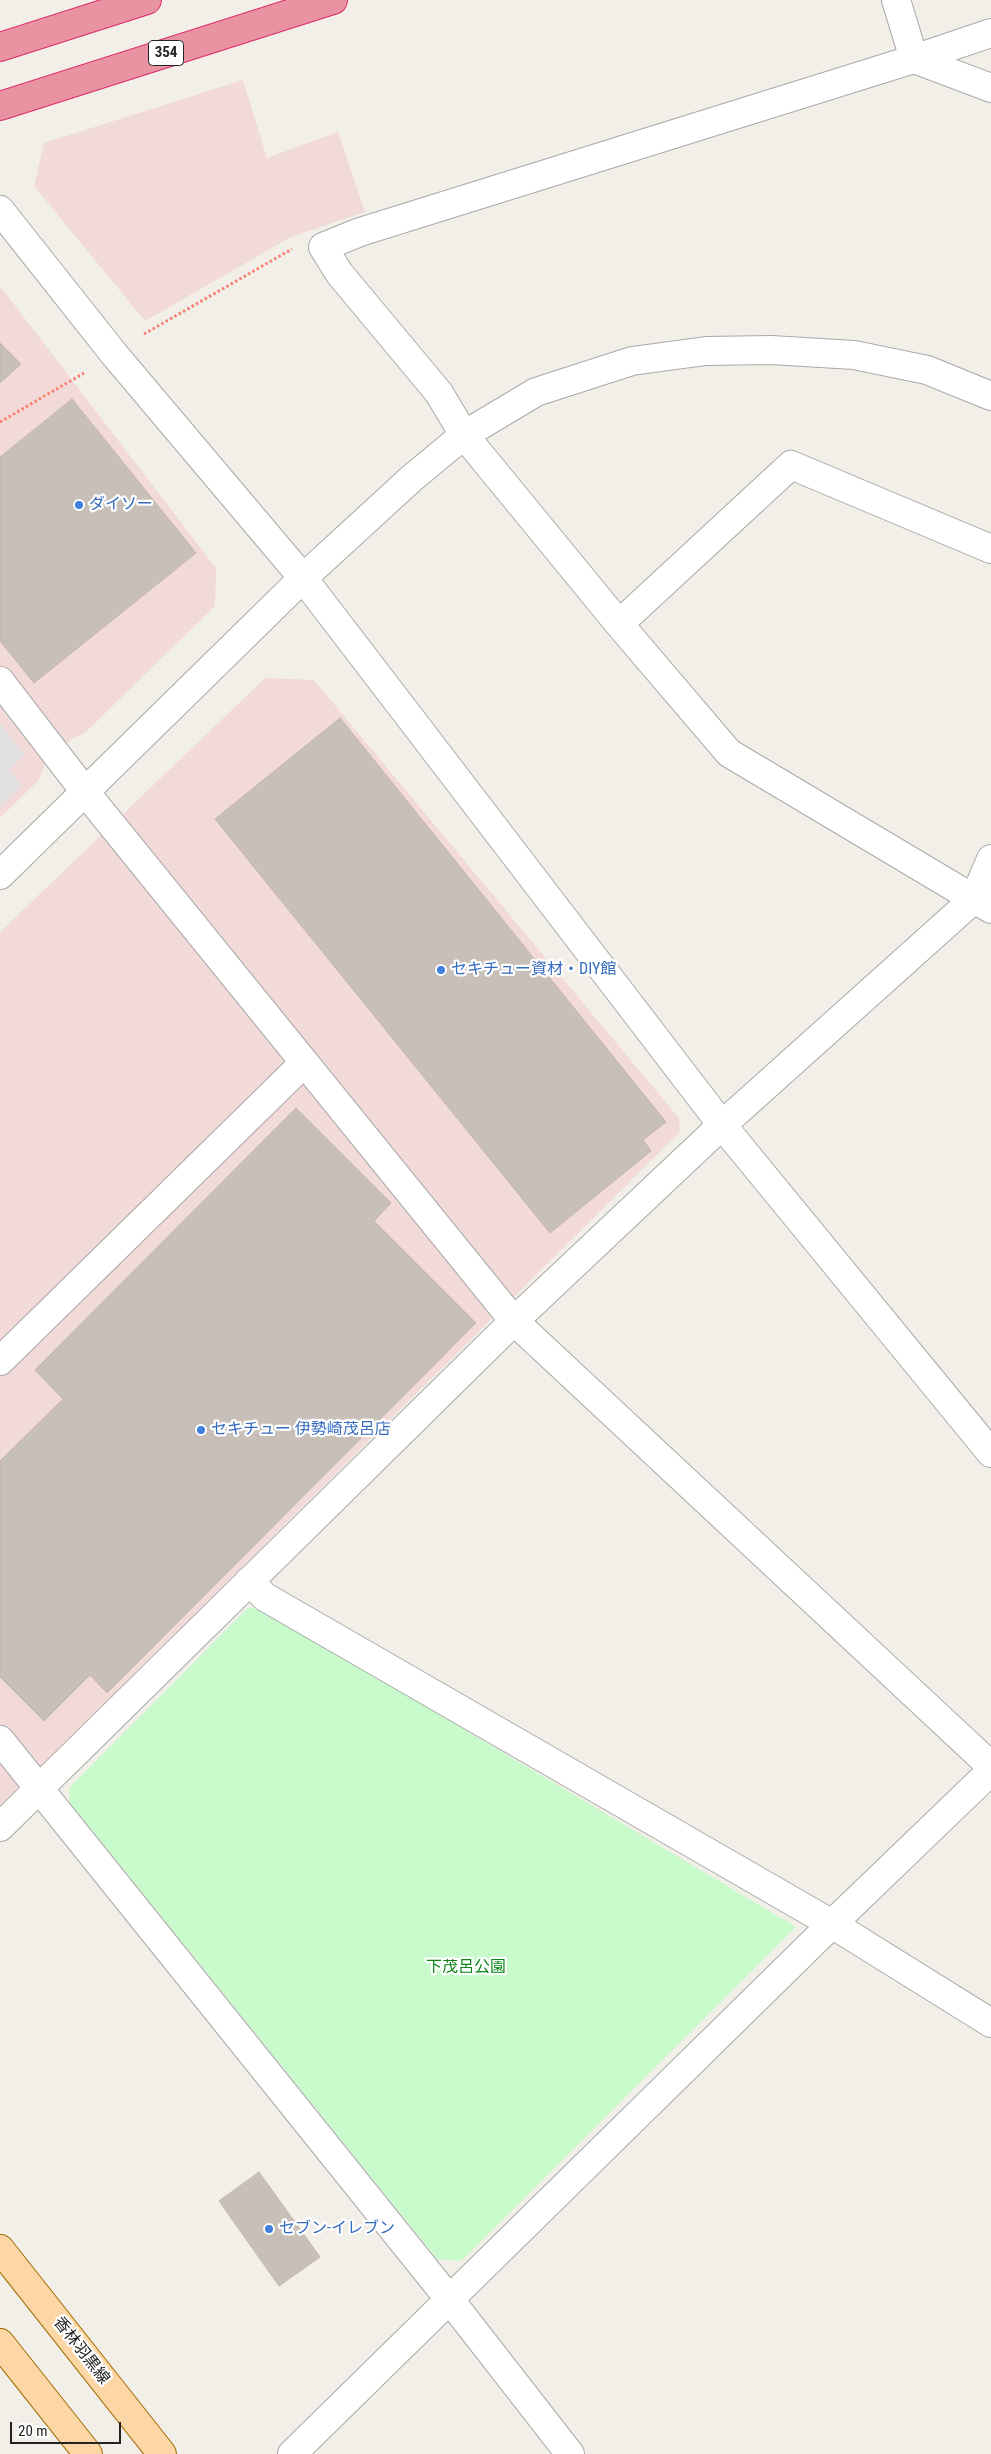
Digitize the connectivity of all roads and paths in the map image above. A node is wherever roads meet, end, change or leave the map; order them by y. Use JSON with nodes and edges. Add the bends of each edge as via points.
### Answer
{"nodes":[{"id":1,"x":147,"y":0,"type":"edge"},
{"id":2,"x":333,"y":0,"type":"edge"},
{"id":3,"x":896,"y":0,"type":"edge"},
{"id":4,"x":991,"y":33,"type":"edge"},
{"id":5,"x":0,"y":47,"type":"edge"},
{"id":6,"x":914,"y":59,"type":"junction"},
{"id":7,"x":991,"y":88,"type":"edge"},
{"id":8,"x":0,"y":106,"type":"edge"},
{"id":9,"x":0,"y":210,"type":"edge"},
{"id":10,"x":294,"y":248,"type":"dead end"},
{"id":11,"x":144,"y":334,"type":"dead end"},
{"id":12,"x":84,"y":373,"type":"dead end"},
{"id":13,"x":991,"y":396,"type":"edge"},
{"id":14,"x":0,"y":422,"type":"edge"},
{"id":15,"x":464,"y":435,"type":"junction"},
{"id":16,"x":991,"y":549,"type":"edge"},
{"id":17,"x":303,"y":578,"type":"junction"},
{"id":18,"x":619,"y":624,"type":"junction"},
{"id":19,"x":0,"y":681,"type":"edge"},
{"id":20,"x":86,"y":793,"type":"junction"},
{"id":21,"x":991,"y":859,"type":"edge"},
{"id":22,"x":0,"y":875,"type":"edge"},
{"id":23,"x":983,"y":904,"type":"edge"},
{"id":24,"x":304,"y":1063,"type":"junction"},
{"id":25,"x":722,"y":1125,"type":"junction"},
{"id":26,"x":514,"y":1322,"type":"junction"},
{"id":27,"x":0,"y":1361,"type":"edge"},
{"id":28,"x":991,"y":1453,"type":"edge"},
{"id":29,"x":249,"y":1581,"type":"junction"},
{"id":30,"x":0,"y":1740,"type":"edge"},
{"id":31,"x":991,"y":1766,"type":"edge"},
{"id":32,"x":991,"y":1772,"type":"edge"},
{"id":33,"x":39,"y":1790,"type":"junction"},
{"id":34,"x":0,"y":1827,"type":"edge"},
{"id":35,"x":832,"y":1924,"type":"junction"},
{"id":36,"x":991,"y":2023,"type":"edge"},
{"id":37,"x":0,"y":2249,"type":"edge"},
{"id":38,"x":450,"y":2300,"type":"junction"},
{"id":39,"x":0,"y":2343,"type":"edge"},
{"id":40,"x":88,"y":2454,"type":"edge"},
{"id":41,"x":162,"y":2454,"type":"edge"},
{"id":42,"x":292,"y":2454,"type":"edge"},
{"id":43,"x":570,"y":2454,"type":"edge"}],
"edges":[{"from":1,"to":5,"type":"highway"},
{"from":2,"to":8,"type":"highway","number":"354"},
{"from":3,"to":6,"type":"street"},
{"from":4,"to":6,"type":"street"},
{"from":6,"to":7,"type":"street"},
{"from":6,"to":15,"type":"street","via":[[369,229],[323,247],[339,273],[439,393]]},
{"from":9,"to":17,"type":"street","via":[[114,354]]},
{"from":10,"to":11,"type":"path"},
{"from":12,"to":14,"type":"path"},
{"from":13,"to":15,"type":"street","via":[[927,370],[854,355],[770,350],[706,351],[632,361],[544,390]]},
{"from":15,"to":17,"type":"street"},
{"from":15,"to":18,"type":"street"},
{"from":16,"to":18,"type":"street","via":[[791,465]]},
{"from":17,"to":20,"type":"street"},
{"from":17,"to":25,"type":"street"},
{"from":18,"to":23,"type":"street","via":[[729,753]]},
{"from":19,"to":20,"type":"street"},
{"from":20,"to":22,"type":"street"},
{"from":20,"to":24,"type":"street"},
{"from":21,"to":23,"type":"street"},
{"from":23,"to":25,"type":"street"},
{"from":24,"to":26,"type":"street"},
{"from":24,"to":27,"type":"street"},
{"from":25,"to":26,"type":"street"},
{"from":25,"to":28,"type":"street"},
{"from":26,"to":29,"type":"street"},
{"from":26,"to":31,"type":"street"},
{"from":29,"to":33,"type":"street"},
{"from":29,"to":35,"type":"street","via":[[265,1597]]},
{"from":30,"to":33,"type":"street"},
{"from":32,"to":35,"type":"street"},
{"from":33,"to":34,"type":"street"},
{"from":33,"to":38,"type":"street"},
{"from":35,"to":36,"type":"street"},
{"from":35,"to":38,"type":"street"},
{"from":37,"to":41,"type":"main road","name":"香林羽黒線"},
{"from":38,"to":42,"type":"street"},
{"from":38,"to":43,"type":"street"},
{"from":39,"to":40,"type":"main road"}]}
